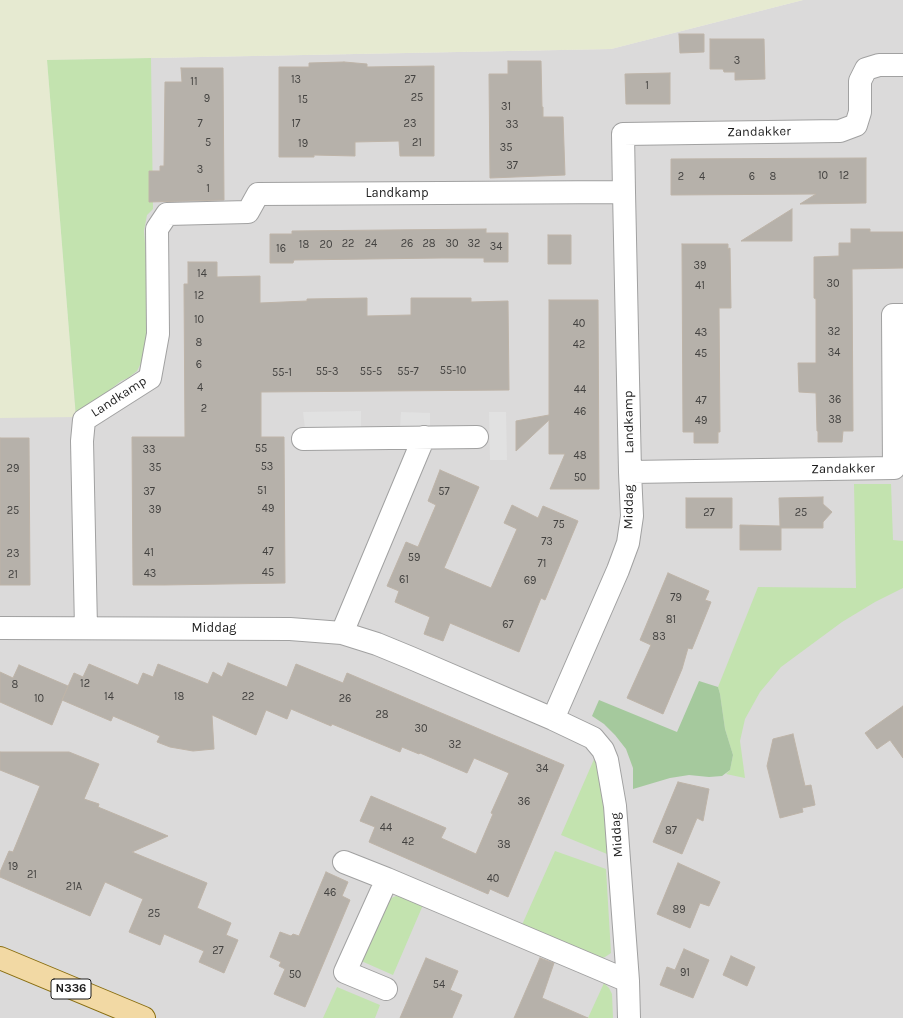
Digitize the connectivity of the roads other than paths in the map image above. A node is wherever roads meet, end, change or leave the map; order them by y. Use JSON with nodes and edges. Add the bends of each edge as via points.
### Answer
{"nodes":[{"id":1,"x":903,"y":65,"type":"edge"},
{"id":2,"x":624,"y":192,"type":"junction"},
{"id":3,"x":903,"y":315,"type":"edge"},
{"id":4,"x":424,"y":437,"type":"junction"},
{"id":5,"x":477,"y":437,"type":"dead end"},
{"id":6,"x":303,"y":438,"type":"dead end"},
{"id":7,"x":630,"y":472,"type":"junction"},
{"id":8,"x":0,"y":628,"type":"edge"},
{"id":9,"x":86,"y":628,"type":"junction"},
{"id":10,"x":342,"y":633,"type":"junction"},
{"id":11,"x":554,"y":719,"type":"junction"},
{"id":12,"x":344,"y":862,"type":"dead end"},
{"id":13,"x":388,"y":879,"type":"junction"},
{"id":14,"x":0,"y":958,"type":"edge"},
{"id":15,"x":628,"y":982,"type":"junction"},
{"id":16,"x":386,"y":989,"type":"dead end"},
{"id":17,"x":144,"y":1018,"type":"edge"},
{"id":18,"x":629,"y":1018,"type":"edge"}],
"edges":[{"from":1,"to":2,"type":"street","name":"Zandakker","via":[[879,65],[866,69],[860,81],[860,112],[856,125],[840,131],[623,134]]},
{"from":2,"to":7,"type":"street","name":"Landkamp"},
{"from":2,"to":9,"type":"street","name":"Landkamp","via":[[258,194],[248,212],[166,214],[157,230],[158,334],[150,378],[84,420],[82,441]]},
{"from":3,"to":7,"type":"street","name":"Zandakker","via":[[893,315],[894,468]]},
{"from":4,"to":5,"type":"street"},
{"from":4,"to":6,"type":"street"},
{"from":4,"to":10,"type":"street"},
{"from":7,"to":11,"type":"street","name":"Middag","via":[[632,516],[628,543]]},
{"from":8,"to":9,"type":"street","name":"Middag"},
{"from":9,"to":10,"type":"street","name":"Middag","via":[[290,629]]},
{"from":10,"to":11,"type":"street","name":"Middag","via":[[411,658]]},
{"from":11,"to":15,"type":"street","name":"Middag","via":[[593,738],[607,760],[615,806]]},
{"from":12,"to":13,"type":"street"},
{"from":13,"to":15,"type":"street"},
{"from":13,"to":16,"type":"street","via":[[345,972]]},
{"from":14,"to":17,"type":"main road","number":"N336"},
{"from":15,"to":18,"type":"street","name":"Middag"}]}
